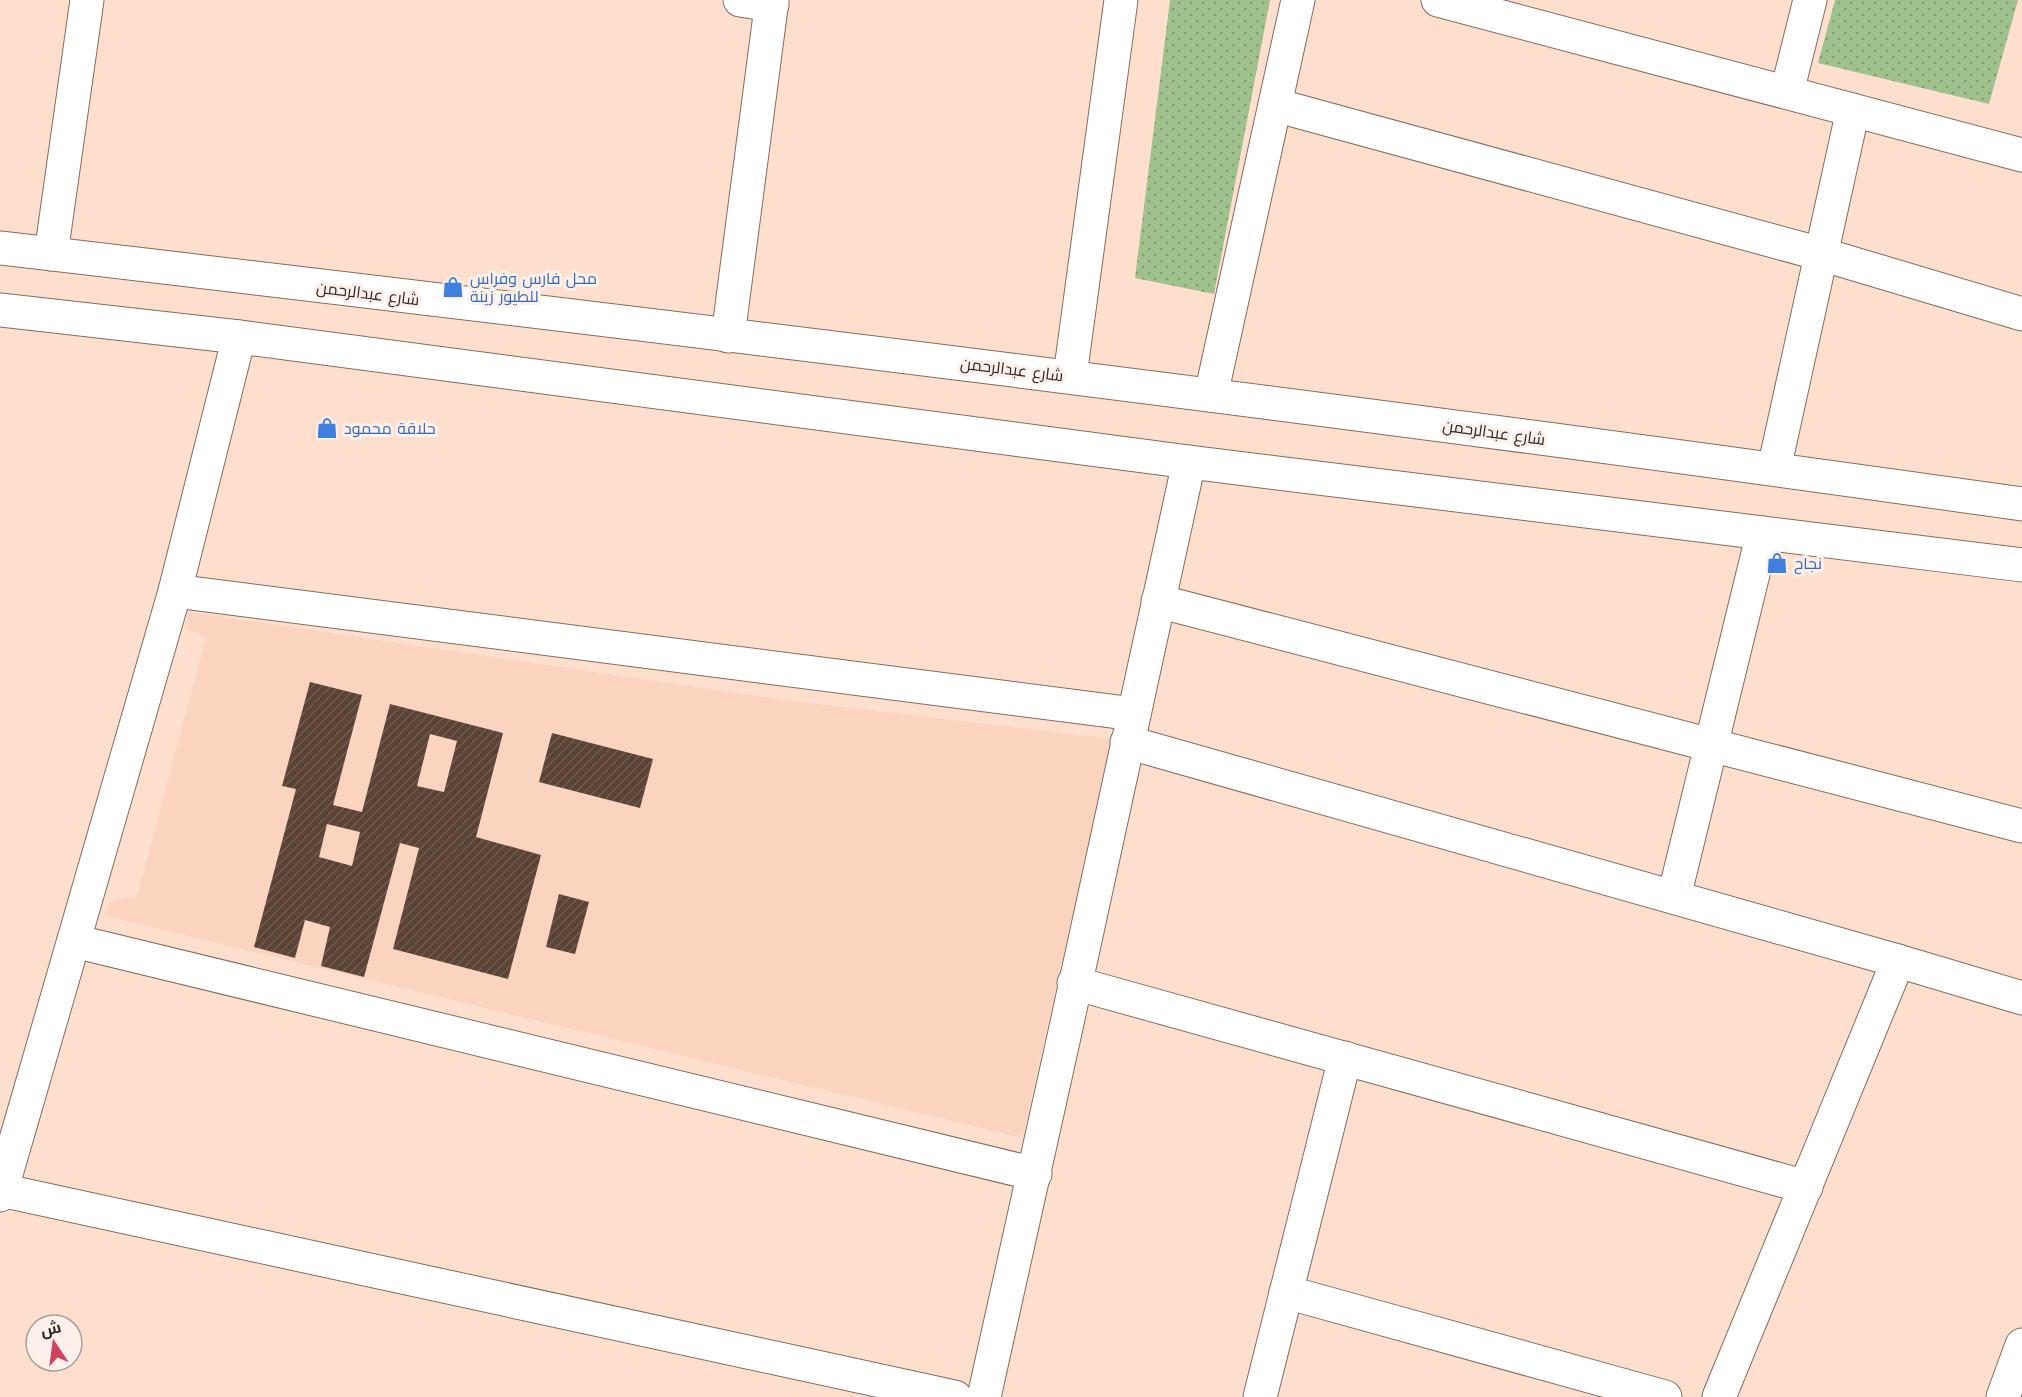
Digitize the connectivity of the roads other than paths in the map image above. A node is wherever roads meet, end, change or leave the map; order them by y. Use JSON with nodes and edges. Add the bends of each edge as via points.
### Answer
{"nodes":[{"id":1,"x":87,"y":0,"type":"edge"},
{"id":2,"x":1121,"y":0,"type":"edge"},
{"id":3,"x":1298,"y":0,"type":"edge"},
{"id":4,"x":1438,"y":0,"type":"edge"},
{"id":5,"x":1810,"y":0,"type":"edge"},
{"id":6,"x":761,"y":2,"type":"edge"},
{"id":7,"x":1787,"y":92,"type":"junction"},
{"id":8,"x":1275,"y":105,"type":"junction"},
{"id":9,"x":1853,"y":110,"type":"junction"},
{"id":10,"x":2020,"y":146,"type":"edge"},
{"id":11,"x":0,"y":249,"type":"edge"},
{"id":12,"x":51,"y":254,"type":"junction"},
{"id":13,"x":1821,"y":254,"type":"junction"},
{"id":14,"x":0,"y":310,"type":"edge"},
{"id":15,"x":2022,"y":314,"type":"edge"},
{"id":16,"x":728,"y":336,"type":"junction"},
{"id":17,"x":238,"y":337,"type":"junction"},
{"id":18,"x":1070,"y":376,"type":"junction"},
{"id":19,"x":1211,"y":395,"type":"junction"},
{"id":20,"x":1189,"y":462,"type":"junction"},
{"id":21,"x":1774,"y":469,"type":"junction"},
{"id":22,"x":2022,"y":504,"type":"edge"},
{"id":23,"x":1763,"y":533,"type":"junction"},
{"id":24,"x":2022,"y":565,"type":"edge"},
{"id":25,"x":175,"y":591,"type":"junction"},
{"id":26,"x":1158,"y":601,"type":"junction"},
{"id":27,"x":1130,"y":728,"type":"junction"},
{"id":28,"x":1711,"y":745,"type":"junction"},
{"id":29,"x":2022,"y":826,"type":"edge"},
{"id":30,"x":1674,"y":897,"type":"junction"},
{"id":31,"x":74,"y":941,"type":"junction"},
{"id":32,"x":1898,"y":961,"type":"junction"},
{"id":33,"x":1074,"y":983,"type":"junction"},
{"id":34,"x":2022,"y":998,"type":"edge"},
{"id":35,"x":1345,"y":1058,"type":"junction"},
{"id":36,"x":1035,"y":1174,"type":"junction"},
{"id":37,"x":1806,"y":1187,"type":"junction"},
{"id":38,"x":1,"y":1192,"type":"edge"},
{"id":39,"x":1286,"y":1292,"type":"junction"},
{"id":40,"x":2022,"y":1345,"type":"edge"},
{"id":41,"x":955,"y":1397,"type":"edge"},
{"id":42,"x":984,"y":1397,"type":"edge"},
{"id":43,"x":1260,"y":1397,"type":"edge"},
{"id":44,"x":1665,"y":1397,"type":"edge"},
{"id":45,"x":1719,"y":1397,"type":"edge"},
{"id":46,"x":2003,"y":1397,"type":"edge"}],
"edges":[{"from":1,"to":12,"type":"street"},
{"from":2,"to":18,"type":"street"},
{"from":3,"to":8,"type":"street"},
{"from":4,"to":7,"type":"street"},
{"from":5,"to":7,"type":"street"},
{"from":6,"to":16,"type":"street"},
{"from":7,"to":9,"type":"street"},
{"from":8,"to":13,"type":"street"},
{"from":8,"to":19,"type":"street"},
{"from":9,"to":10,"type":"street"},
{"from":9,"to":13,"type":"street"},
{"from":11,"to":12,"type":"street","name":"شارع عبدالرحمن"},
{"from":12,"to":16,"type":"street","name":"شارع عبدالرحمن"},
{"from":13,"to":15,"type":"street"},
{"from":13,"to":21,"type":"street"},
{"from":14,"to":17,"type":"street"},
{"from":16,"to":18,"type":"street","name":"شارع عبدالرحمن"},
{"from":17,"to":20,"type":"street"},
{"from":17,"to":25,"type":"street"},
{"from":18,"to":19,"type":"street","name":"شارع عبدالرحمن"},
{"from":19,"to":21,"type":"street","name":"شارع عبدالرحمن"},
{"from":20,"to":23,"type":"street"},
{"from":20,"to":26,"type":"street"},
{"from":21,"to":22,"type":"street","name":"شارع عبدالرحمن"},
{"from":23,"to":24,"type":"street"},
{"from":23,"to":28,"type":"street"},
{"from":25,"to":27,"type":"street"},
{"from":25,"to":31,"type":"street"},
{"from":26,"to":27,"type":"street"},
{"from":26,"to":28,"type":"street"},
{"from":27,"to":30,"type":"street"},
{"from":27,"to":33,"type":"street"},
{"from":28,"to":29,"type":"street"},
{"from":28,"to":30,"type":"street"},
{"from":30,"to":32,"type":"street"},
{"from":31,"to":36,"type":"street"},
{"from":31,"to":38,"type":"street"},
{"from":32,"to":34,"type":"street"},
{"from":32,"to":37,"type":"street"},
{"from":33,"to":35,"type":"street"},
{"from":33,"to":36,"type":"street"},
{"from":35,"to":37,"type":"street"},
{"from":35,"to":39,"type":"street"},
{"from":36,"to":42,"type":"street"},
{"from":37,"to":45,"type":"street"},
{"from":38,"to":41,"type":"street"},
{"from":39,"to":43,"type":"street"},
{"from":39,"to":44,"type":"street"},
{"from":40,"to":46,"type":"street"}]}
